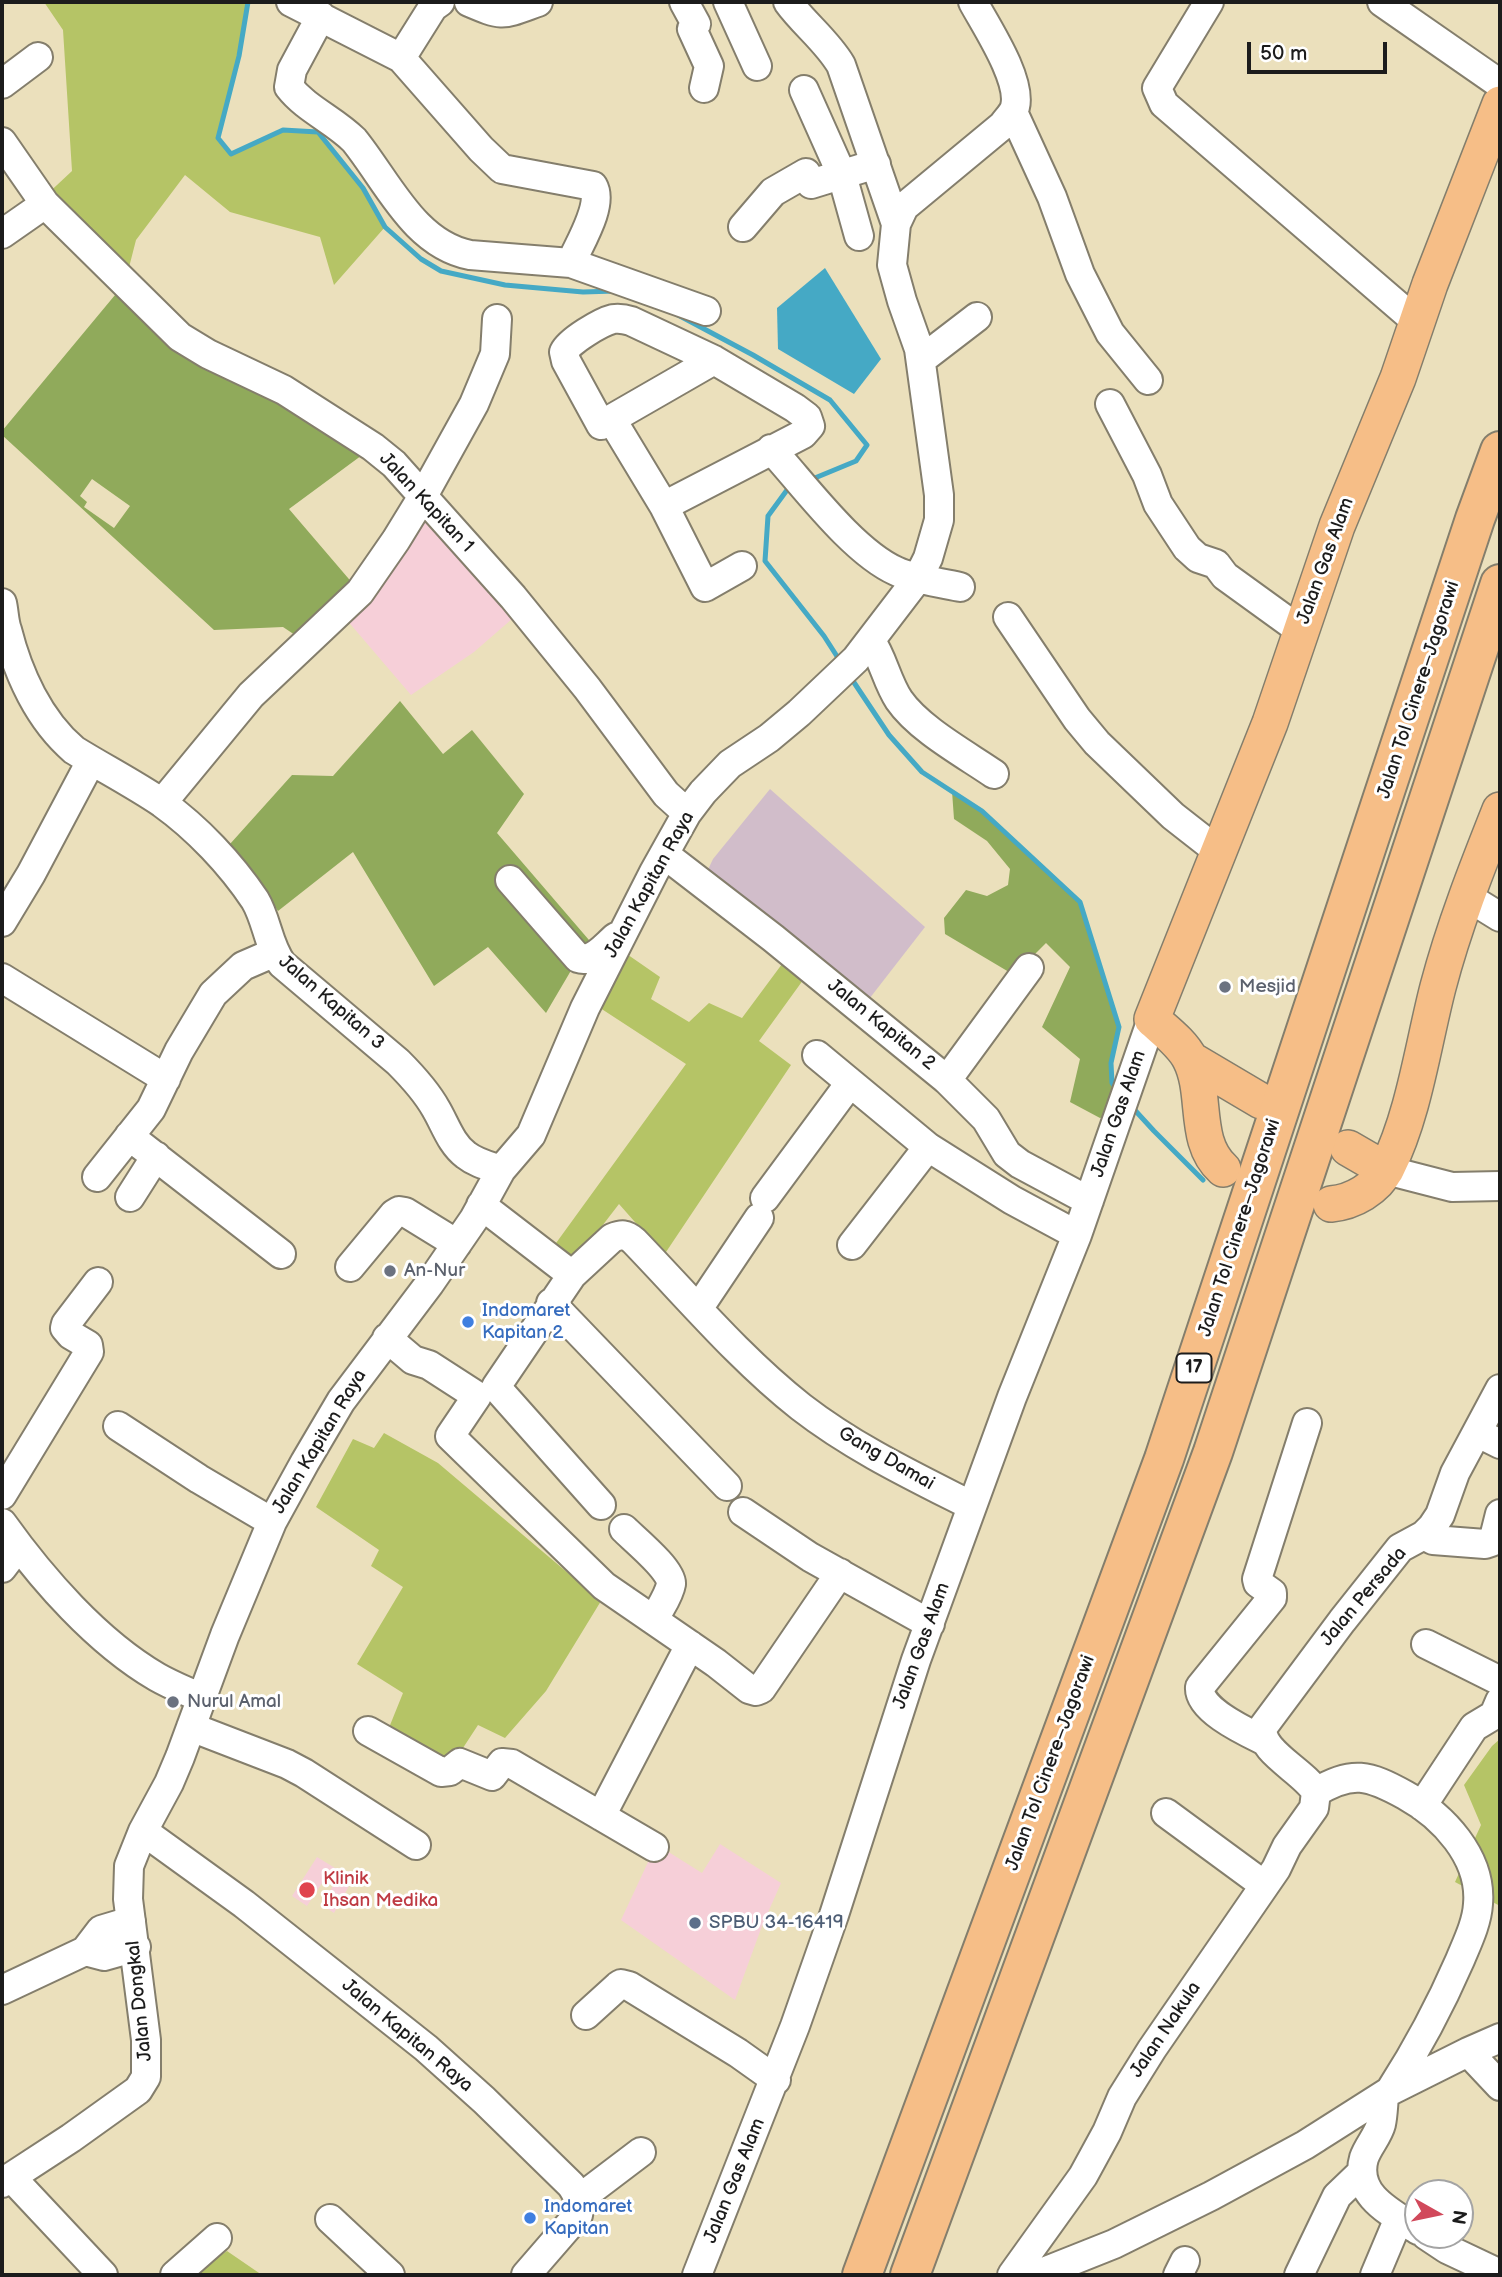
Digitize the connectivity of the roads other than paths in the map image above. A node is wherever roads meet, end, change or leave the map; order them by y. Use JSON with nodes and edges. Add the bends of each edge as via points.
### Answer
{"nodes":[{"id":1,"x":291,"y":2,"type":"edge"},
{"id":2,"x":440,"y":2,"type":"edge"},
{"id":3,"x":469,"y":2,"type":"edge"},
{"id":4,"x":538,"y":2,"type":"edge"},
{"id":5,"x":729,"y":2,"type":"edge"},
{"id":6,"x":788,"y":2,"type":"edge"},
{"id":7,"x":973,"y":2,"type":"edge"},
{"id":8,"x":1209,"y":2,"type":"edge"},
{"id":9,"x":1382,"y":2,"type":"edge"},
{"id":10,"x":690,"y":13,"type":"edge"},
{"id":11,"x":321,"y":16,"type":"junction"},
{"id":12,"x":38,"y":57,"type":"dead end"},
{"id":13,"x":401,"y":58,"type":"junction"},
{"id":14,"x":757,"y":66,"type":"dead end"},
{"id":15,"x":2,"y":84,"type":"edge"},
{"id":16,"x":1500,"y":84,"type":"edge"},
{"id":17,"x":704,"y":88,"type":"dead end"},
{"id":18,"x":804,"y":90,"type":"dead end"},
{"id":19,"x":1500,"y":104,"type":"edge"},
{"id":20,"x":1013,"y":112,"type":"junction"},
{"id":21,"x":2,"y":142,"type":"edge"},
{"id":22,"x":876,"y":164,"type":"junction"},
{"id":23,"x":842,"y":175,"type":"junction"},
{"id":24,"x":45,"y":204,"type":"junction"},
{"id":25,"x":896,"y":224,"type":"junction"},
{"id":26,"x":743,"y":227,"type":"dead end"},
{"id":27,"x":2,"y":234,"type":"edge"},
{"id":28,"x":859,"y":236,"type":"dead end"},
{"id":29,"x":571,"y":262,"type":"junction"},
{"id":30,"x":706,"y":311,"type":"dead end"},
{"id":31,"x":976,"y":317,"type":"dead end"},
{"id":32,"x":497,"y":319,"type":"dead end"},
{"id":33,"x":1418,"y":323,"type":"junction"},
{"id":34,"x":714,"y":360,"type":"junction"},
{"id":35,"x":921,"y":360,"type":"junction"},
{"id":36,"x":1148,"y":380,"type":"dead end"},
{"id":37,"x":1110,"y":404,"type":"dead end"},
{"id":38,"x":612,"y":420,"type":"junction"},
{"id":39,"x":771,"y":449,"type":"junction"},
{"id":40,"x":1500,"y":451,"type":"edge"},
{"id":41,"x":423,"y":496,"type":"junction"},
{"id":42,"x":664,"y":506,"type":"junction"},
{"id":43,"x":742,"y":566,"type":"dead end"},
{"id":44,"x":918,"y":578,"type":"junction"},
{"id":45,"x":1500,"y":584,"type":"edge"},
{"id":46,"x":960,"y":587,"type":"dead end"},
{"id":47,"x":1008,"y":617,"type":"dead end"},
{"id":48,"x":3,"y":621,"type":"edge"},
{"id":49,"x":1301,"y":631,"type":"junction"},
{"id":50,"x":863,"y":650,"type":"junction"},
{"id":51,"x":91,"y":761,"type":"junction"},
{"id":52,"x":994,"y":774,"type":"dead end"},
{"id":53,"x":162,"y":803,"type":"junction"},
{"id":54,"x":1500,"y":810,"type":"edge"},
{"id":55,"x":687,"y":813,"type":"junction"},
{"id":56,"x":1219,"y":852,"type":"junction"},
{"id":57,"x":664,"y":854,"type":"junction"},
{"id":58,"x":510,"y":880,"type":"dead end"},
{"id":59,"x":1466,"y":896,"type":"junction"},
{"id":60,"x":1500,"y":916,"type":"edge"},
{"id":61,"x":2,"y":922,"type":"edge"},
{"id":62,"x":624,"y":930,"type":"junction"},
{"id":63,"x":273,"y":953,"type":"junction"},
{"id":64,"x":1029,"y":968,"type":"dead end"},
{"id":65,"x":2,"y":978,"type":"edge"},
{"id":66,"x":1152,"y":1019,"type":"junction"},
{"id":67,"x":817,"y":1055,"type":"dead end"},
{"id":68,"x":1190,"y":1059,"type":"junction"},
{"id":69,"x":166,"y":1079,"type":"junction"},
{"id":70,"x":947,"y":1080,"type":"junction"},
{"id":71,"x":850,"y":1083,"type":"junction"},
{"id":72,"x":1261,"y":1101,"type":"dead end"},
{"id":73,"x":129,"y":1136,"type":"junction"},
{"id":74,"x":928,"y":1147,"type":"junction"},
{"id":75,"x":1348,"y":1148,"type":"dead end"},
{"id":76,"x":156,"y":1156,"type":"junction"},
{"id":77,"x":1223,"y":1169,"type":"dead end"},
{"id":78,"x":501,"y":1170,"type":"junction"},
{"id":79,"x":1386,"y":1170,"type":"junction"},
{"id":80,"x":97,"y":1177,"type":"dead end"},
{"id":81,"x":1500,"y":1186,"type":"edge"},
{"id":82,"x":130,"y":1197,"type":"dead end"},
{"id":83,"x":1089,"y":1201,"type":"junction"},
{"id":84,"x":1331,"y":1204,"type":"dead end"},
{"id":85,"x":477,"y":1212,"type":"junction"},
{"id":86,"x":1077,"y":1235,"type":"junction"},
{"id":87,"x":457,"y":1244,"type":"junction"},
{"id":88,"x":852,"y":1245,"type":"dead end"},
{"id":89,"x":281,"y":1254,"type":"dead end"},
{"id":90,"x":351,"y":1267,"type":"dead end"},
{"id":91,"x":98,"y":1282,"type":"dead end"},
{"id":92,"x":562,"y":1289,"type":"junction"},
{"id":93,"x":698,"y":1308,"type":"junction"},
{"id":94,"x":387,"y":1338,"type":"junction"},
{"id":95,"x":1500,"y":1389,"type":"edge"},
{"id":96,"x":1307,"y":1423,"type":"dead end"},
{"id":97,"x":118,"y":1426,"type":"dead end"},
{"id":98,"x":1489,"y":1438,"type":"edge"},
{"id":99,"x":727,"y":1486,"type":"dead end"},
{"id":100,"x":2,"y":1495,"type":"edge"},
{"id":101,"x":601,"y":1505,"type":"dead end"},
{"id":102,"x":972,"y":1506,"type":"junction"},
{"id":103,"x":743,"y":1511,"type":"dead end"},
{"id":104,"x":1500,"y":1514,"type":"edge"},
{"id":105,"x":272,"y":1522,"type":"junction"},
{"id":106,"x":2,"y":1523,"type":"edge"},
{"id":107,"x":624,"y":1529,"type":"dead end"},
{"id":108,"x":1424,"y":1535,"type":"junction"},
{"id":109,"x":10,"y":1557,"type":"edge"},
{"id":110,"x":840,"y":1573,"type":"junction"},
{"id":111,"x":653,"y":1620,"type":"junction"},
{"id":112,"x":930,"y":1624,"type":"junction"},
{"id":113,"x":1426,"y":1644,"type":"dead end"},
{"id":114,"x":690,"y":1646,"type":"junction"},
{"id":115,"x":1500,"y":1681,"type":"edge"},
{"id":116,"x":201,"y":1699,"type":"junction"},
{"id":117,"x":1500,"y":1701,"type":"edge"},
{"id":118,"x":191,"y":1727,"type":"junction"},
{"id":119,"x":368,"y":1731,"type":"dead end"},
{"id":120,"x":1265,"y":1741,"type":"junction"},
{"id":121,"x":1316,"y":1792,"type":"junction"},
{"id":122,"x":1422,"y":1806,"type":"junction"},
{"id":123,"x":1166,"y":1813,"type":"dead end"},
{"id":124,"x":601,"y":1816,"type":"junction"},
{"id":125,"x":143,"y":1831,"type":"junction"},
{"id":126,"x":416,"y":1845,"type":"dead end"},
{"id":127,"x":654,"y":1847,"type":"dead end"},
{"id":128,"x":1265,"y":1885,"type":"junction"},
{"id":129,"x":133,"y":1934,"type":"junction"},
{"id":130,"x":2,"y":1990,"type":"edge"},
{"id":131,"x":586,"y":2015,"type":"dead end"},
{"id":132,"x":1500,"y":2038,"type":"edge"},
{"id":133,"x":1468,"y":2052,"type":"junction"},
{"id":134,"x":776,"y":2080,"type":"junction"},
{"id":135,"x":1500,"y":2086,"type":"edge"},
{"id":136,"x":1387,"y":2094,"type":"junction"},
{"id":137,"x":642,"y":2152,"type":"dead end"},
{"id":138,"x":1361,"y":2174,"type":"junction"},
{"id":139,"x":6,"y":2180,"type":"edge"},
{"id":140,"x":579,"y":2199,"type":"junction"},
{"id":141,"x":330,"y":2219,"type":"dead end"},
{"id":142,"x":1404,"y":2221,"type":"edge"},
{"id":143,"x":1404,"y":2230,"type":"edge"},
{"id":144,"x":218,"y":2238,"type":"dead end"},
{"id":145,"x":1447,"y":2249,"type":"edge"},
{"id":146,"x":1024,"y":2274,"type":"edge"},
{"id":147,"x":1500,"y":2274,"type":"edge"},
{"id":148,"x":103,"y":2275,"type":"edge"},
{"id":149,"x":175,"y":2275,"type":"edge"},
{"id":150,"x":390,"y":2275,"type":"edge"},
{"id":151,"x":526,"y":2275,"type":"edge"},
{"id":152,"x":697,"y":2275,"type":"edge"},
{"id":153,"x":862,"y":2275,"type":"edge"},
{"id":154,"x":910,"y":2275,"type":"edge"},
{"id":155,"x":1299,"y":2275,"type":"edge"},
{"id":156,"x":1374,"y":2275,"type":"edge"}],
"edges":[{"from":1,"to":11,"type":"street"},
{"from":2,"to":13,"type":"street"},
{"from":3,"to":4,"type":"street","via":[[501,13]]},
{"from":5,"to":10,"type":"street"},
{"from":5,"to":14,"type":"street"},
{"from":6,"to":22,"type":"street","via":[[841,65]]},
{"from":7,"to":20,"type":"street","via":[[1012,78],[1016,93]]},
{"from":8,"to":33,"type":"street","via":[[1157,88],[1164,104]]},
{"from":9,"to":16,"type":"street"},
{"from":10,"to":17,"type":"street","via":[[692,29],[709,66]]},
{"from":11,"to":13,"type":"street"},
{"from":11,"to":29,"type":"street","via":[[292,70],[289,87],[354,140],[423,231],[444,247],[470,256]]},
{"from":12,"to":15,"type":"street"},
{"from":13,"to":29,"type":"street","via":[[502,169],[593,187],[597,200]]},
{"from":18,"to":23,"type":"street"},
{"from":19,"to":33,"type":"main road","name":"Jalan Gas Alam"},
{"from":20,"to":25,"type":"street","name":"Jalan Kapitan Raya","via":[[911,200]]},
{"from":20,"to":36,"type":"street","via":[[1052,197],[1080,274],[1110,333]]},
{"from":21,"to":24,"type":"street","name":"Jalan Kapitan 1"},
{"from":22,"to":23,"type":"street"},
{"from":22,"to":25,"type":"street"},
{"from":23,"to":26,"type":"street","via":[[811,184],[806,173],[773,192]]},
{"from":23,"to":28,"type":"street"},
{"from":24,"to":27,"type":"street"},
{"from":24,"to":41,"type":"street","name":"Jalan Kapitan 1","via":[[180,337],[277,386],[373,447]]},
{"from":25,"to":35,"type":"street","name":"Jalan Kapitan Raya","via":[[894,272]]},
{"from":29,"to":30,"type":"street"},
{"from":31,"to":35,"type":"street"},
{"from":32,"to":41,"type":"street","via":[[495,354],[487,376]]},
{"from":33,"to":49,"type":"main road","name":"Jalan Gas Alam","via":[[1337,526]]},
{"from":34,"to":38,"type":"street"},
{"from":34,"to":38,"type":"street","via":[[616,318],[570,343],[564,352],[566,361],[601,425]]},
{"from":34,"to":39,"type":"street","via":[[807,417],[807,431]]},
{"from":35,"to":44,"type":"street","name":"Jalan Kapitan Raya","via":[[940,508],[932,547]]},
{"from":37,"to":49,"type":"street","via":[[1158,504],[1186,548],[1216,564],[1225,576]]},
{"from":38,"to":42,"type":"street"},
{"from":39,"to":42,"type":"street"},
{"from":39,"to":44,"type":"street","via":[[873,557]]},
{"from":40,"to":153,"type":"highway","name":"Jalan Tol Cinere–Jagorawi","number":"17","via":[[1164,1459]]},
{"from":41,"to":53,"type":"street","via":[[360,592],[251,695]]},
{"from":41,"to":55,"type":"street","name":"Jalan Kapitan 1","via":[[520,605],[666,794]]},
{"from":42,"to":43,"type":"street","via":[[705,587]]},
{"from":44,"to":46,"type":"street"},
{"from":44,"to":50,"type":"street","name":"Jalan Kapitan Raya"},
{"from":45,"to":154,"type":"highway","number":"17","via":[[1213,1452]]},
{"from":47,"to":56,"type":"street","via":[[1097,743],[1172,816]]},
{"from":48,"to":51,"type":"street","name":"Jalan Kapitan 3","via":[[20,671],[42,712],[63,740]]},
{"from":49,"to":56,"type":"main road","name":"Jalan Gas Alam"},
{"from":50,"to":52,"type":"street","via":[[919,722]]},
{"from":50,"to":55,"type":"street","name":"Jalan Kapitan Raya","via":[[769,738],[730,764]]},
{"from":51,"to":53,"type":"street","name":"Jalan Kapitan 3"},
{"from":51,"to":61,"type":"street"},
{"from":53,"to":63,"type":"street","name":"Jalan Kapitan 3","via":[[211,846],[239,879],[264,917]]},
{"from":54,"to":59,"type":"main road"},
{"from":55,"to":57,"type":"street","name":"Jalan Kapitan Raya"},
{"from":56,"to":66,"type":"main road","name":"Jalan Gas Alam"},
{"from":57,"to":62,"type":"street","name":"Jalan Kapitan Raya"},
{"from":57,"to":70,"type":"street","name":"Jalan Kapitan 2"},
{"from":58,"to":62,"type":"street","via":[[578,958],[593,957]]},
{"from":59,"to":60,"type":"street"},
{"from":59,"to":79,"type":"main road","via":[[1405,1120]]},
{"from":62,"to":78,"type":"street","name":"Jalan Kapitan Raya","via":[[531,1135]]},
{"from":63,"to":69,"type":"street","via":[[243,966],[213,994]]},
{"from":63,"to":78,"type":"street","name":"Jalan Kapitan 3","via":[[291,974],[413,1077],[456,1146],[478,1162]]},
{"from":64,"to":70,"type":"street"},
{"from":65,"to":69,"type":"street"},
{"from":66,"to":68,"type":"main road","name":"Jalan Gas Alam"},
{"from":66,"to":83,"type":"street","name":"Jalan Gas Alam"},
{"from":67,"to":71,"type":"street"},
{"from":68,"to":72,"type":"main road","name":"Jalan Gas Alam"},
{"from":68,"to":77,"type":"main road","name":"Jalan Gas Alam","via":[[1197,1077],[1205,1138]]},
{"from":69,"to":73,"type":"street","via":[[151,1110]]},
{"from":70,"to":83,"type":"street","name":"Jalan Kapitan 2","via":[[986,1119],[1007,1154]]},
{"from":71,"to":74,"type":"street"},
{"from":71,"to":93,"type":"street"},
{"from":73,"to":76,"type":"street"},
{"from":73,"to":80,"type":"street"},
{"from":74,"to":86,"type":"street"},
{"from":74,"to":88,"type":"street"},
{"from":75,"to":79,"type":"main road"},
{"from":76,"to":82,"type":"street"},
{"from":76,"to":89,"type":"street"},
{"from":78,"to":85,"type":"street","name":"Jalan Kapitan Raya"},
{"from":79,"to":81,"type":"street","via":[[1452,1187]]},
{"from":79,"to":84,"type":"main road","via":[[1362,1194]]},
{"from":83,"to":86,"type":"street","name":"Jalan Gas Alam"},
{"from":85,"to":87,"type":"street","name":"Jalan Kapitan Raya"},
{"from":85,"to":92,"type":"street"},
{"from":86,"to":102,"type":"street","name":"Jalan Gas Alam"},
{"from":87,"to":90,"type":"street","via":[[399,1211]]},
{"from":87,"to":94,"type":"street","name":"Jalan Kapitan Raya"},
{"from":91,"to":100,"type":"street","via":[[65,1328],[88,1345],[89,1352]]},
{"from":92,"to":93,"type":"street","name":"Gang Damai","via":[[612,1238],[621,1235],[628,1236]]},
{"from":92,"to":99,"type":"street"},
{"from":92,"to":101,"type":"street","via":[[496,1387]]},
{"from":93,"to":102,"type":"street","name":"Gang Damai","via":[[802,1408],[870,1454]]},
{"from":94,"to":105,"type":"street","name":"Jalan Kapitan Raya","via":[[341,1401]]},
{"from":94,"to":111,"type":"street","via":[[413,1360],[477,1396],[450,1436],[604,1586]]},
{"from":95,"to":98,"type":"street","name":"Jalan Persada"},
{"from":96,"to":120,"type":"street","via":[[1257,1579],[1272,1598],[1200,1687],[1201,1697],[1226,1720]]},
{"from":97,"to":105,"type":"street"},
{"from":98,"to":108,"type":"street","name":"Jalan Persada","via":[[1455,1473],[1440,1515]]},
{"from":102,"to":112,"type":"street","name":"Jalan Gas Alam"},
{"from":103,"to":110,"type":"street"},
{"from":104,"to":108,"type":"street","via":[[1496,1534],[1485,1544],[1433,1540]]},
{"from":105,"to":116,"type":"street","name":"Jalan Kapitan Raya"},
{"from":106,"to":109,"type":"street"},
{"from":107,"to":111,"type":"street","via":[[671,1579]]},
{"from":108,"to":120,"type":"street","name":"Jalan Persada","via":[[1399,1548],[1342,1620],[1268,1718],[1262,1734]]},
{"from":109,"to":116,"type":"street","via":[[117,1648],[156,1676]]},
{"from":110,"to":112,"type":"street"},
{"from":110,"to":114,"type":"street","via":[[759,1690],[749,1689]]},
{"from":111,"to":114,"type":"street"},
{"from":112,"to":134,"type":"street","name":"Jalan Gas Alam"},
{"from":113,"to":115,"type":"street"},
{"from":114,"to":124,"type":"street"},
{"from":116,"to":118,"type":"street","name":"Jalan Kapitan Raya"},
{"from":117,"to":122,"type":"street","via":[[1494,1715],[1474,1727]]},
{"from":118,"to":125,"type":"street","name":"Jalan Dongkal"},
{"from":118,"to":126,"type":"street","via":[[287,1764]]},
{"from":119,"to":124,"type":"street","via":[[441,1772],[460,1763],[492,1776],[507,1762]]},
{"from":120,"to":121,"type":"street","via":[[1309,1780]]},
{"from":121,"to":122,"type":"street","via":[[1336,1779],[1365,1778]]},
{"from":121,"to":128,"type":"street","name":"Jalan Nakula","via":[[1314,1808]]},
{"from":122,"to":136,"type":"street","via":[[1438,1817],[1463,1848],[1479,1902],[1444,1996]]},
{"from":123,"to":128,"type":"street"},
{"from":124,"to":127,"type":"street"},
{"from":125,"to":129,"type":"street","name":"Jalan Dongkal","via":[[127,1882]]},
{"from":125,"to":140,"type":"street","name":"Jalan Kapitan Raya","via":[[244,1904],[426,2048],[556,2170]]},
{"from":128,"to":146,"type":"street","name":"Jalan Nakula","via":[[1122,2097],[1107,2132]]},
{"from":129,"to":130,"type":"street","via":[[102,1930],[85,1951]]},
{"from":129,"to":139,"type":"street","name":"Jalan Dongkal","via":[[147,2048],[143,2084]]},
{"from":131,"to":134,"type":"street","via":[[618,1986],[629,1986]]},
{"from":132,"to":133,"type":"street","name":"Jalan Nakula"},
{"from":133,"to":135,"type":"street"},
{"from":133,"to":136,"type":"street","name":"Jalan Nakula"},
{"from":134,"to":152,"type":"street","name":"Jalan Gas Alam"},
{"from":136,"to":138,"type":"street","via":[[1381,2124],[1364,2157]]},
{"from":136,"to":146,"type":"street","name":"Jalan Nakula","via":[[1305,2145],[1114,2244]]},
{"from":137,"to":140,"type":"street"},
{"from":138,"to":142,"type":"street","via":[[1373,2198]]},
{"from":138,"to":155,"type":"street","via":[[1337,2196]]},
{"from":139,"to":148,"type":"street"},
{"from":140,"to":151,"type":"street","via":[[578,2215]]},
{"from":141,"to":150,"type":"street"},
{"from":143,"to":156,"type":"street"},
{"from":144,"to":149,"type":"street"},
{"from":145,"to":147,"type":"street"}]}
